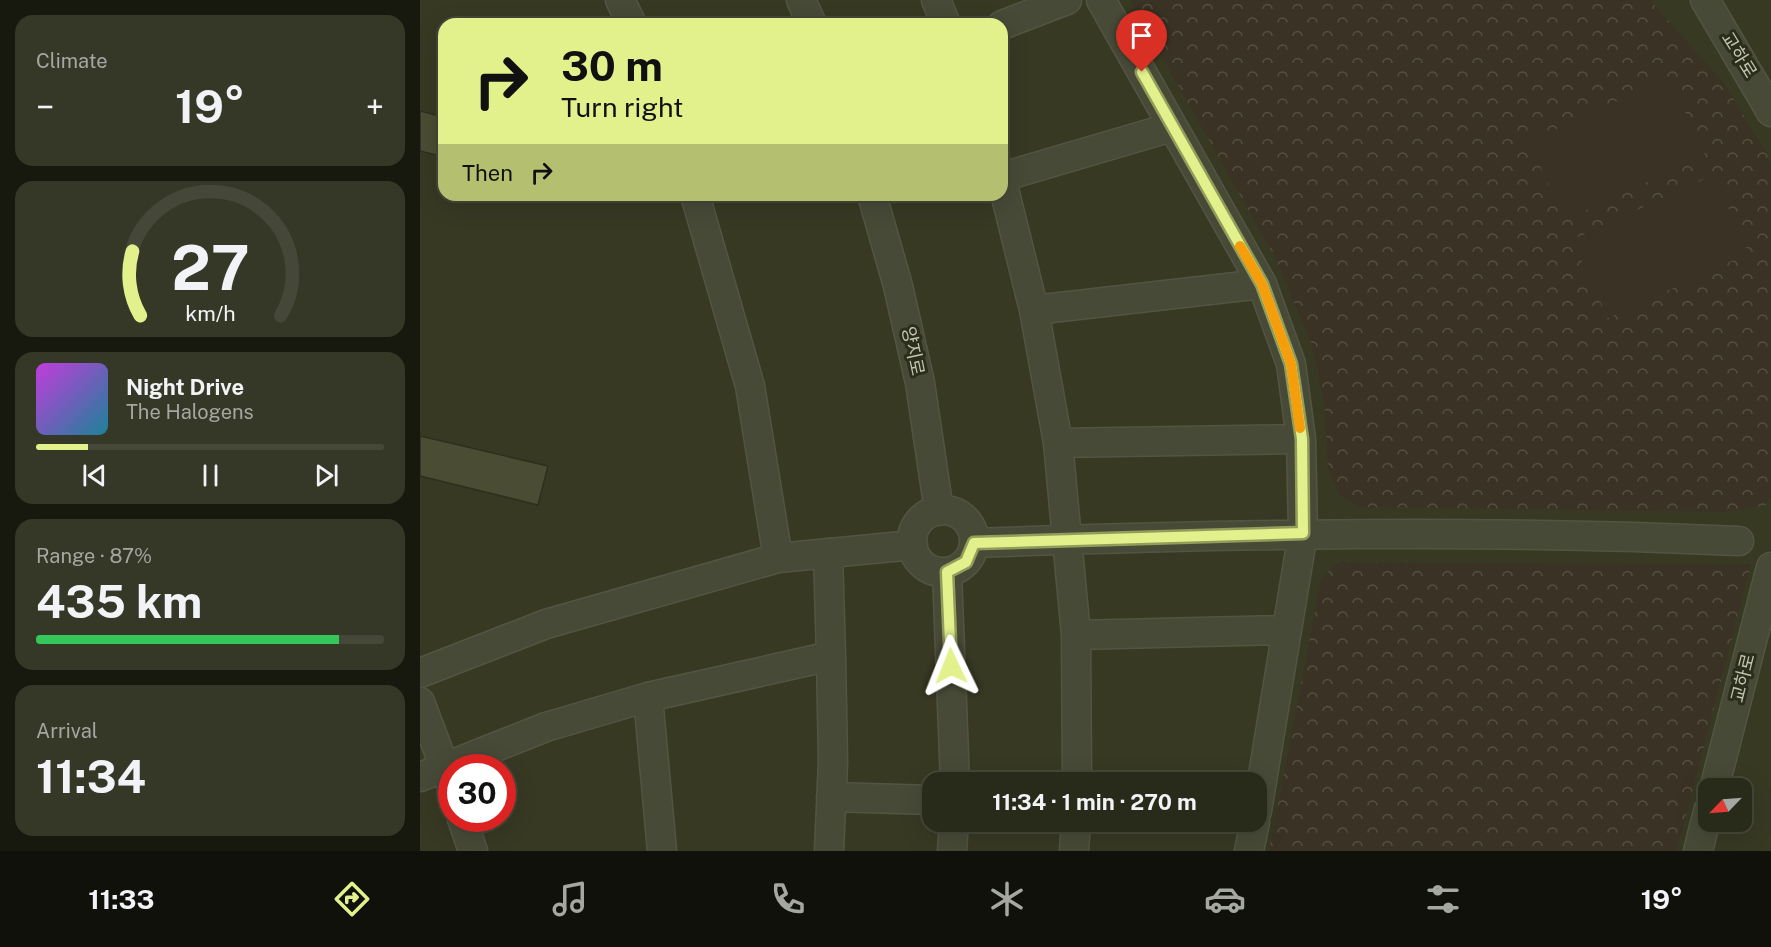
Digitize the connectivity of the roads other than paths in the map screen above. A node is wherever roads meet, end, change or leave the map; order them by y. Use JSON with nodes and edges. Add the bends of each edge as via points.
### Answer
{"nodes":[{"id":1,"x":620,"y":0,"type":"edge"},
{"id":2,"x":801,"y":0,"type":"edge"},
{"id":3,"x":936,"y":0,"type":"edge"},
{"id":4,"x":1067,"y":0,"type":"edge"},
{"id":5,"x":1101,"y":0,"type":"edge"},
{"id":6,"x":1705,"y":0,"type":"edge"},
{"id":7,"x":629,"y":18,"type":"edge"},
{"id":8,"x":809,"y":18,"type":"edge"},
{"id":9,"x":944,"y":18,"type":"edge"},
{"id":10,"x":1008,"y":23,"type":"edge"},
{"id":11,"x":1771,"y":112,"type":"edge"},
{"id":12,"x":1172,"y":127,"type":"junction"},
{"id":13,"x":1008,"y":177,"type":"edge"},
{"id":14,"x":697,"y":201,"type":"edge"},
{"id":15,"x":874,"y":201,"type":"edge"},
{"id":16,"x":1007,"y":201,"type":"edge"},
{"id":17,"x":1262,"y":284,"type":"junction"},
{"id":18,"x":1034,"y":310,"type":"junction"},
{"id":19,"x":1302,"y":439,"type":"junction"},
{"id":20,"x":1058,"y":443,"type":"junction"},
{"id":21,"x":939,"y":511,"type":"junction"},
{"id":22,"x":1303,"y":533,"type":"junction"},
{"id":23,"x":1067,"y":540,"type":"junction"},
{"id":24,"x":1739,"y":541,"type":"dead end"},
{"id":25,"x":974,"y":543,"type":"junction"},
{"id":26,"x":912,"y":545,"type":"junction"},
{"id":27,"x":828,"y":553,"type":"junction"},
{"id":28,"x":778,"y":558,"type":"junction"},
{"id":29,"x":1771,"y":567,"type":"edge"},
{"id":30,"x":947,"y":572,"type":"junction"},
{"id":31,"x":1286,"y":630,"type":"junction"},
{"id":32,"x":1076,"y":635,"type":"junction"},
{"id":33,"x":831,"y":656,"type":"junction"},
{"id":34,"x":420,"y":673,"type":"edge"},
{"id":35,"x":648,"y":698,"type":"junction"},
{"id":36,"x":420,"y":702,"type":"edge"},
{"id":37,"x":488,"y":754,"type":"edge"},
{"id":38,"x":955,"y":772,"type":"edge"},
{"id":39,"x":1077,"y":772,"type":"edge"},
{"id":40,"x":1263,"y":772,"type":"edge"},
{"id":41,"x":438,"y":773,"type":"edge"},
{"id":42,"x":1717,"y":778,"type":"edge"},
{"id":43,"x":831,"y":797,"type":"junction"},
{"id":44,"x":922,"y":800,"type":"edge"},
{"id":45,"x":466,"y":832,"type":"edge"},
{"id":46,"x":953,"y":832,"type":"edge"},
{"id":47,"x":1075,"y":832,"type":"edge"},
{"id":48,"x":1253,"y":832,"type":"edge"},
{"id":49,"x":1703,"y":832,"type":"edge"},
{"id":50,"x":473,"y":851,"type":"edge"},
{"id":51,"x":662,"y":851,"type":"edge"},
{"id":52,"x":829,"y":851,"type":"edge"},
{"id":53,"x":952,"y":851,"type":"edge"},
{"id":54,"x":1074,"y":851,"type":"edge"},
{"id":55,"x":1249,"y":851,"type":"edge"},
{"id":56,"x":1698,"y":851,"type":"edge"}],
"edges":[{"from":1,"to":7,"type":"street"},
{"from":2,"to":8,"type":"street"},
{"from":3,"to":9,"type":"street"},
{"from":4,"to":10,"type":"street"},
{"from":5,"to":12,"type":"street"},
{"from":6,"to":11,"type":"street","name":"교하로"},
{"from":12,"to":13,"type":"street"},
{"from":12,"to":17,"type":"street"},
{"from":14,"to":28,"type":"street","via":[[750,386]]},
{"from":15,"to":21,"type":"street","name":"양지로","via":[[920,383]]},
{"from":16,"to":18,"type":"street"},
{"from":17,"to":18,"type":"street"},
{"from":17,"to":19,"type":"street","via":[[1291,364]]},
{"from":18,"to":20,"type":"street"},
{"from":19,"to":20,"type":"street"},
{"from":19,"to":22,"type":"street"},
{"from":20,"to":23,"type":"street"},
{"from":21,"to":25,"type":"street","via":[[960,515],[968,523]]},
{"from":21,"to":26,"type":"street","via":[[922,519]]},
{"from":22,"to":23,"type":"street"},
{"from":22,"to":24,"type":"street","via":[[1610,535]]},
{"from":22,"to":31,"type":"street"},
{"from":23,"to":25,"type":"street"},
{"from":23,"to":32,"type":"street"},
{"from":25,"to":30,"type":"street","via":[[966,562]]},
{"from":26,"to":27,"type":"street"},
{"from":26,"to":30,"type":"street","via":[[928,569]]},
{"from":27,"to":28,"type":"street"},
{"from":27,"to":33,"type":"street"},
{"from":28,"to":34,"type":"street","via":[[546,624]]},
{"from":29,"to":42,"type":"street","name":"교하로"},
{"from":30,"to":38,"type":"street"},
{"from":31,"to":32,"type":"street"},
{"from":31,"to":40,"type":"street"},
{"from":32,"to":39,"type":"street"},
{"from":33,"to":35,"type":"street"},
{"from":33,"to":43,"type":"street"},
{"from":35,"to":37,"type":"street","via":[[546,727]]},
{"from":35,"to":51,"type":"street"},
{"from":36,"to":41,"type":"street"},
{"from":43,"to":44,"type":"street"},
{"from":43,"to":52,"type":"street"},
{"from":45,"to":50,"type":"street"},
{"from":46,"to":53,"type":"street"},
{"from":47,"to":54,"type":"street"},
{"from":48,"to":55,"type":"street"},
{"from":49,"to":56,"type":"street"}]}
